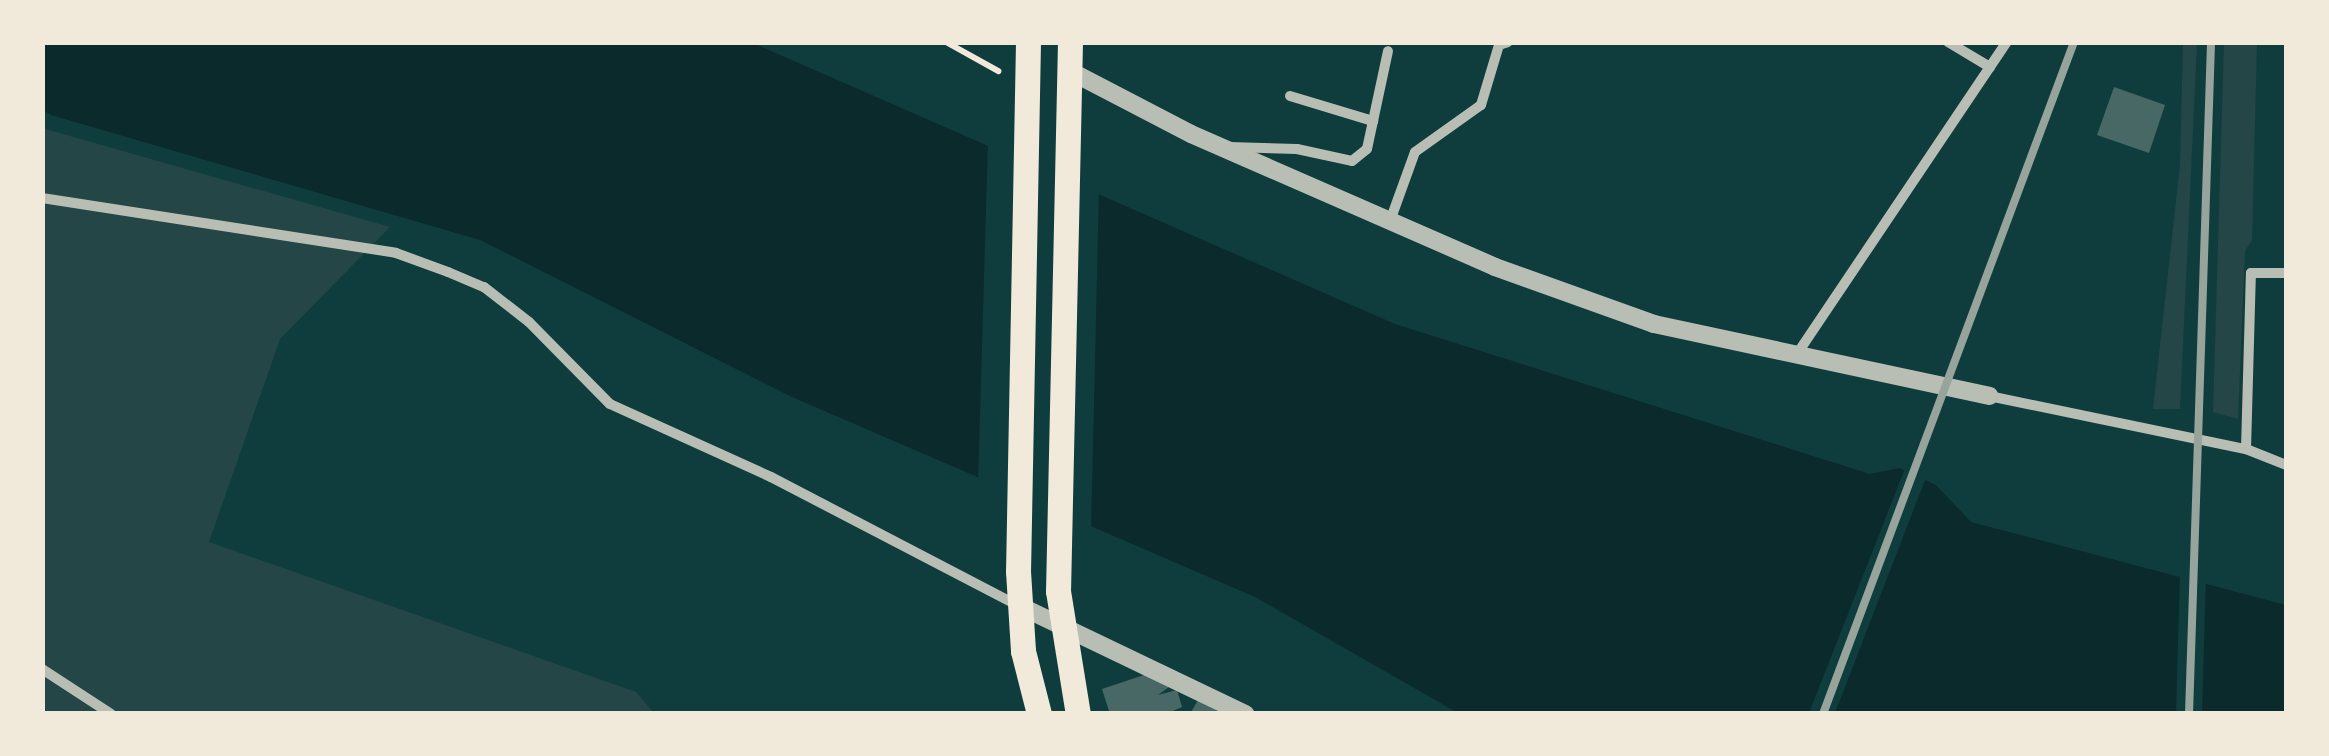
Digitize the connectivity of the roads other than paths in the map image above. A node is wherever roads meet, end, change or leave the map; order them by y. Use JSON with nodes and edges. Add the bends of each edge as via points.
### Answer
{"nodes":[{"id":1,"x":1070,"y":42,"type":"edge"},
{"id":2,"x":1948,"y":42,"type":"edge"},
{"id":3,"x":2006,"y":42,"type":"edge"},
{"id":4,"x":1502,"y":43,"type":"edge"},
{"id":5,"x":1388,"y":50,"type":"dead end"},
{"id":6,"x":1025,"y":51,"type":"edge"},
{"id":7,"x":1990,"y":67,"type":"junction"},
{"id":8,"x":1070,"y":80,"type":"junction"},
{"id":9,"x":1290,"y":96,"type":"dead end"},
{"id":10,"x":1372,"y":121,"type":"junction"},
{"id":11,"x":1218,"y":146,"type":"junction"},
{"id":12,"x":42,"y":198,"type":"edge"},
{"id":13,"x":1390,"y":221,"type":"junction"},
{"id":14,"x":2286,"y":273,"type":"edge"},
{"id":15,"x":1794,"y":358,"type":"junction"},
{"id":16,"x":1989,"y":396,"type":"joint"},
{"id":17,"x":2246,"y":449,"type":"junction"},
{"id":18,"x":2286,"y":465,"type":"edge"},
{"id":19,"x":1020,"y":606,"type":"junction"},
{"id":20,"x":1063,"y":625,"type":"junction"},
{"id":21,"x":42,"y":669,"type":"edge"},
{"id":22,"x":112,"y":714,"type":"edge"},
{"id":23,"x":1038,"y":714,"type":"edge"},
{"id":24,"x":1078,"y":714,"type":"edge"},
{"id":25,"x":1245,"y":714,"type":"edge"}],
"edges":[{"from":1,"to":8,"type":"main road"},
{"from":2,"to":7,"type":"street"},
{"from":3,"to":7,"type":"street"},
{"from":4,"to":13,"type":"street","via":[[1481,105],[1416,152]]},
{"from":5,"to":10,"type":"street"},
{"from":6,"to":19,"type":"main road"},
{"from":7,"to":15,"type":"street"},
{"from":8,"to":11,"type":"street"},
{"from":8,"to":20,"type":"main road","via":[[1058,591]]},
{"from":9,"to":10,"type":"street"},
{"from":10,"to":11,"type":"street","via":[[1366,149],[1352,161],[1297,149]]},
{"from":11,"to":13,"type":"street"},
{"from":12,"to":19,"type":"street","via":[[396,253],[484,287],[610,404]]},
{"from":13,"to":15,"type":"street","via":[[1654,324]]},
{"from":14,"to":17,"type":"street","via":[[2250,273]]},
{"from":15,"to":16,"type":"street"},
{"from":16,"to":17,"type":"street"},
{"from":17,"to":18,"type":"street"},
{"from":19,"to":20,"type":"street"},
{"from":19,"to":23,"type":"main road"},
{"from":20,"to":24,"type":"main road"},
{"from":20,"to":25,"type":"street"},
{"from":21,"to":22,"type":"street"}]}
